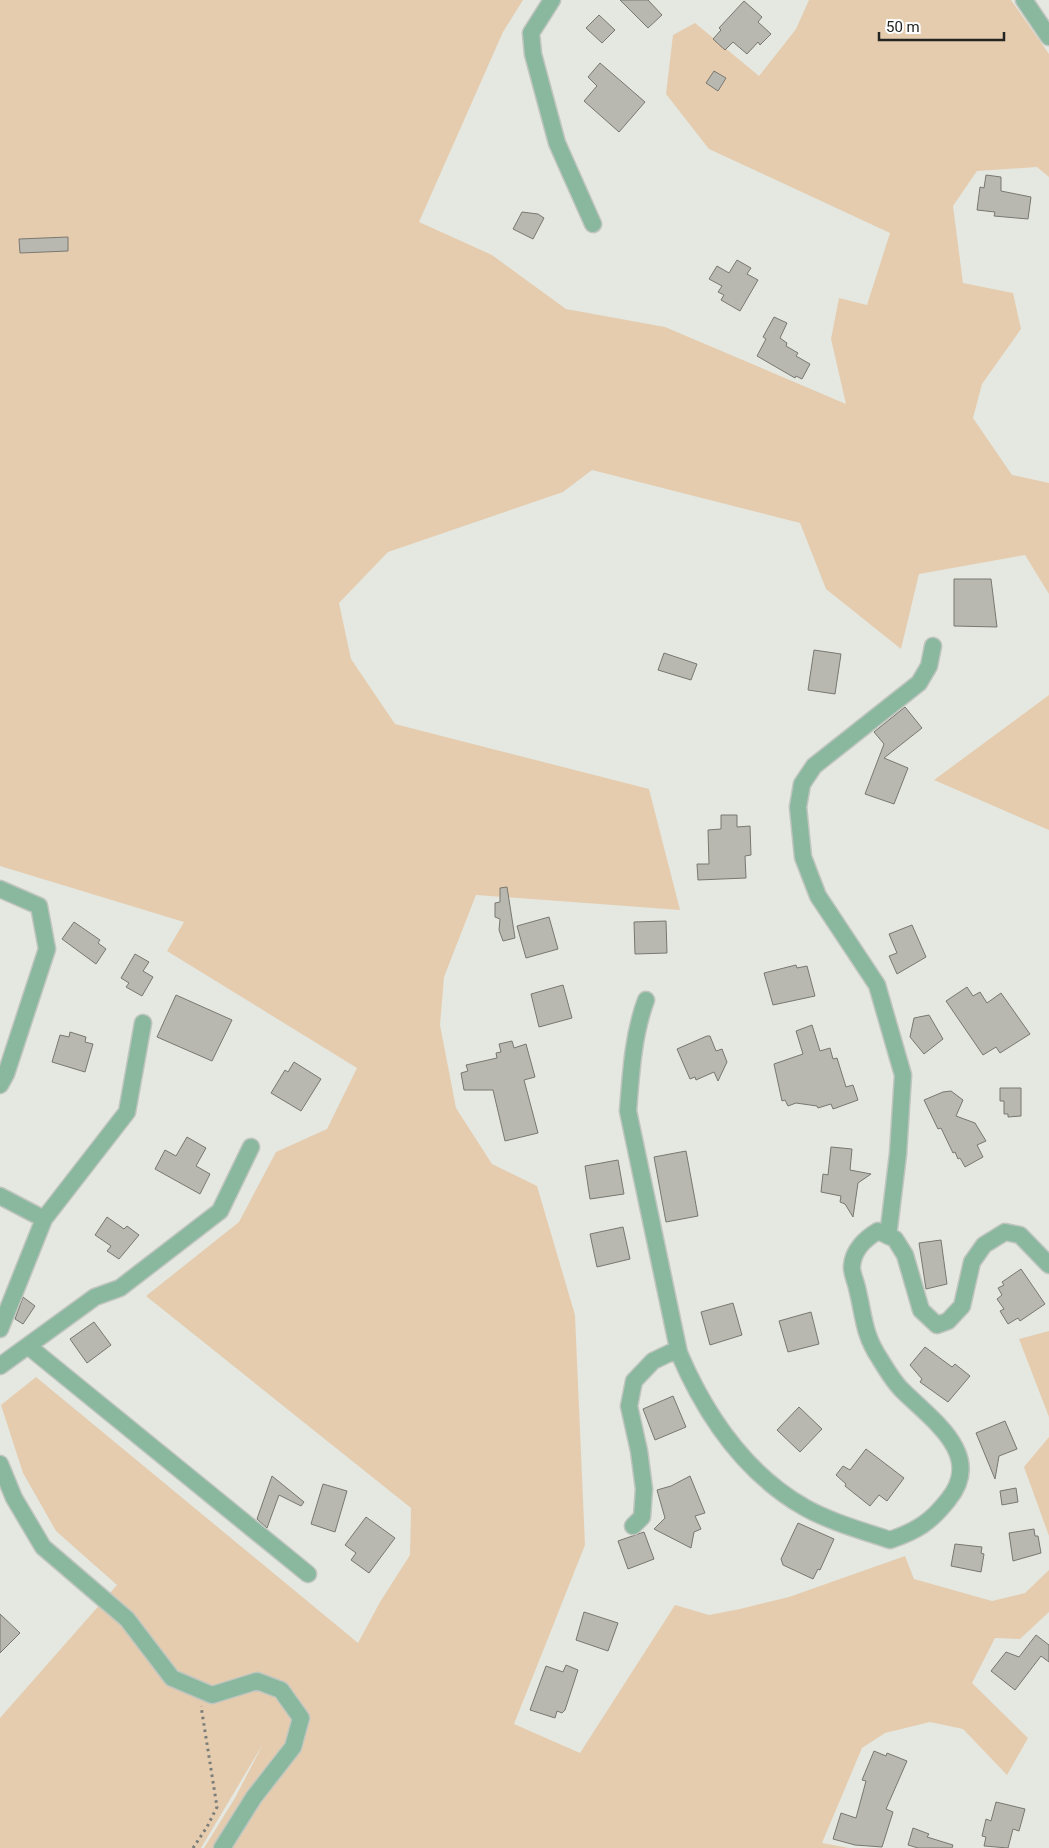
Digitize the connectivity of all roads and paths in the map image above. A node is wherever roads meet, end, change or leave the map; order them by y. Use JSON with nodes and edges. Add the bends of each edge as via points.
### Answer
{"nodes":[{"id":1,"x":552,"y":0,"type":"edge"},
{"id":2,"x":1024,"y":0,"type":"edge"},
{"id":3,"x":1049,"y":37,"type":"edge"},
{"id":4,"x":593,"y":224,"type":"dead end"},
{"id":5,"x":933,"y":646,"type":"dead end"},
{"id":6,"x":0,"y":889,"type":"edge"},
{"id":7,"x":646,"y":1000,"type":"dead end"},
{"id":8,"x":143,"y":1023,"type":"dead end"},
{"id":9,"x":0,"y":1085,"type":"edge"},
{"id":10,"x":251,"y":1148,"type":"dead end"},
{"id":11,"x":0,"y":1196,"type":"edge"},
{"id":12,"x":44,"y":1219,"type":"junction"},
{"id":13,"x":888,"y":1236,"type":"junction"},
{"id":14,"x":1049,"y":1265,"type":"edge"},
{"id":15,"x":0,"y":1329,"type":"edge"},
{"id":16,"x":28,"y":1346,"type":"junction"},
{"id":17,"x":678,"y":1349,"type":"junction"},
{"id":18,"x":0,"y":1366,"type":"edge"},
{"id":19,"x":0,"y":1464,"type":"edge"},
{"id":20,"x":633,"y":1526,"type":"dead end"},
{"id":21,"x":308,"y":1574,"type":"dead end"},
{"id":22,"x":199,"y":1690,"type":"junction"},
{"id":23,"x":193,"y":1848,"type":"edge"},
{"id":24,"x":222,"y":1848,"type":"edge"}],
"edges":[{"from":1,"to":4,"type":"street","via":[[531,33],[533,54],[557,143]]},
{"from":2,"to":3,"type":"street"},
{"from":5,"to":13,"type":"street","via":[[930,666],[919,683],[814,766],[802,784],[798,807],[803,857],[818,896],[877,986],[904,1075]]},
{"from":6,"to":9,"type":"street","via":[[39,906],[46,949]]},
{"from":7,"to":17,"type":"street","via":[[637,1028],[628,1111]]},
{"from":8,"to":12,"type":"street","via":[[127,1112]]},
{"from":10,"to":16,"type":"street","via":[[220,1212],[120,1288],[95,1297]]},
{"from":11,"to":12,"type":"street"},
{"from":12,"to":15,"type":"street"},
{"from":13,"to":14,"type":"street","via":[[895,1239],[905,1255],[921,1310],[937,1325],[948,1321],[962,1306],[972,1262],[984,1245],[1005,1232],[1020,1235]]},
{"from":13,"to":17,"type":"street","via":[[878,1231],[863,1240],[852,1266],[863,1325],[895,1381],[934,1419],[961,1460],[962,1476],[951,1496],[916,1530],[890,1540],[805,1508],[763,1477],[711,1416],[693,1388]]},
{"from":16,"to":18,"type":"street"},
{"from":16,"to":21,"type":"street"},
{"from":17,"to":20,"type":"street","via":[[653,1361],[634,1381],[629,1406],[644,1489],[642,1517]]},
{"from":19,"to":22,"type":"street","via":[[14,1498],[43,1546],[127,1618],[172,1678]]},
{"from":22,"to":23,"type":"path","via":[[216,1807]]},
{"from":22,"to":24,"type":"street","via":[[212,1696],[257,1681],[281,1690],[301,1718],[293,1747],[254,1797]]}]}
